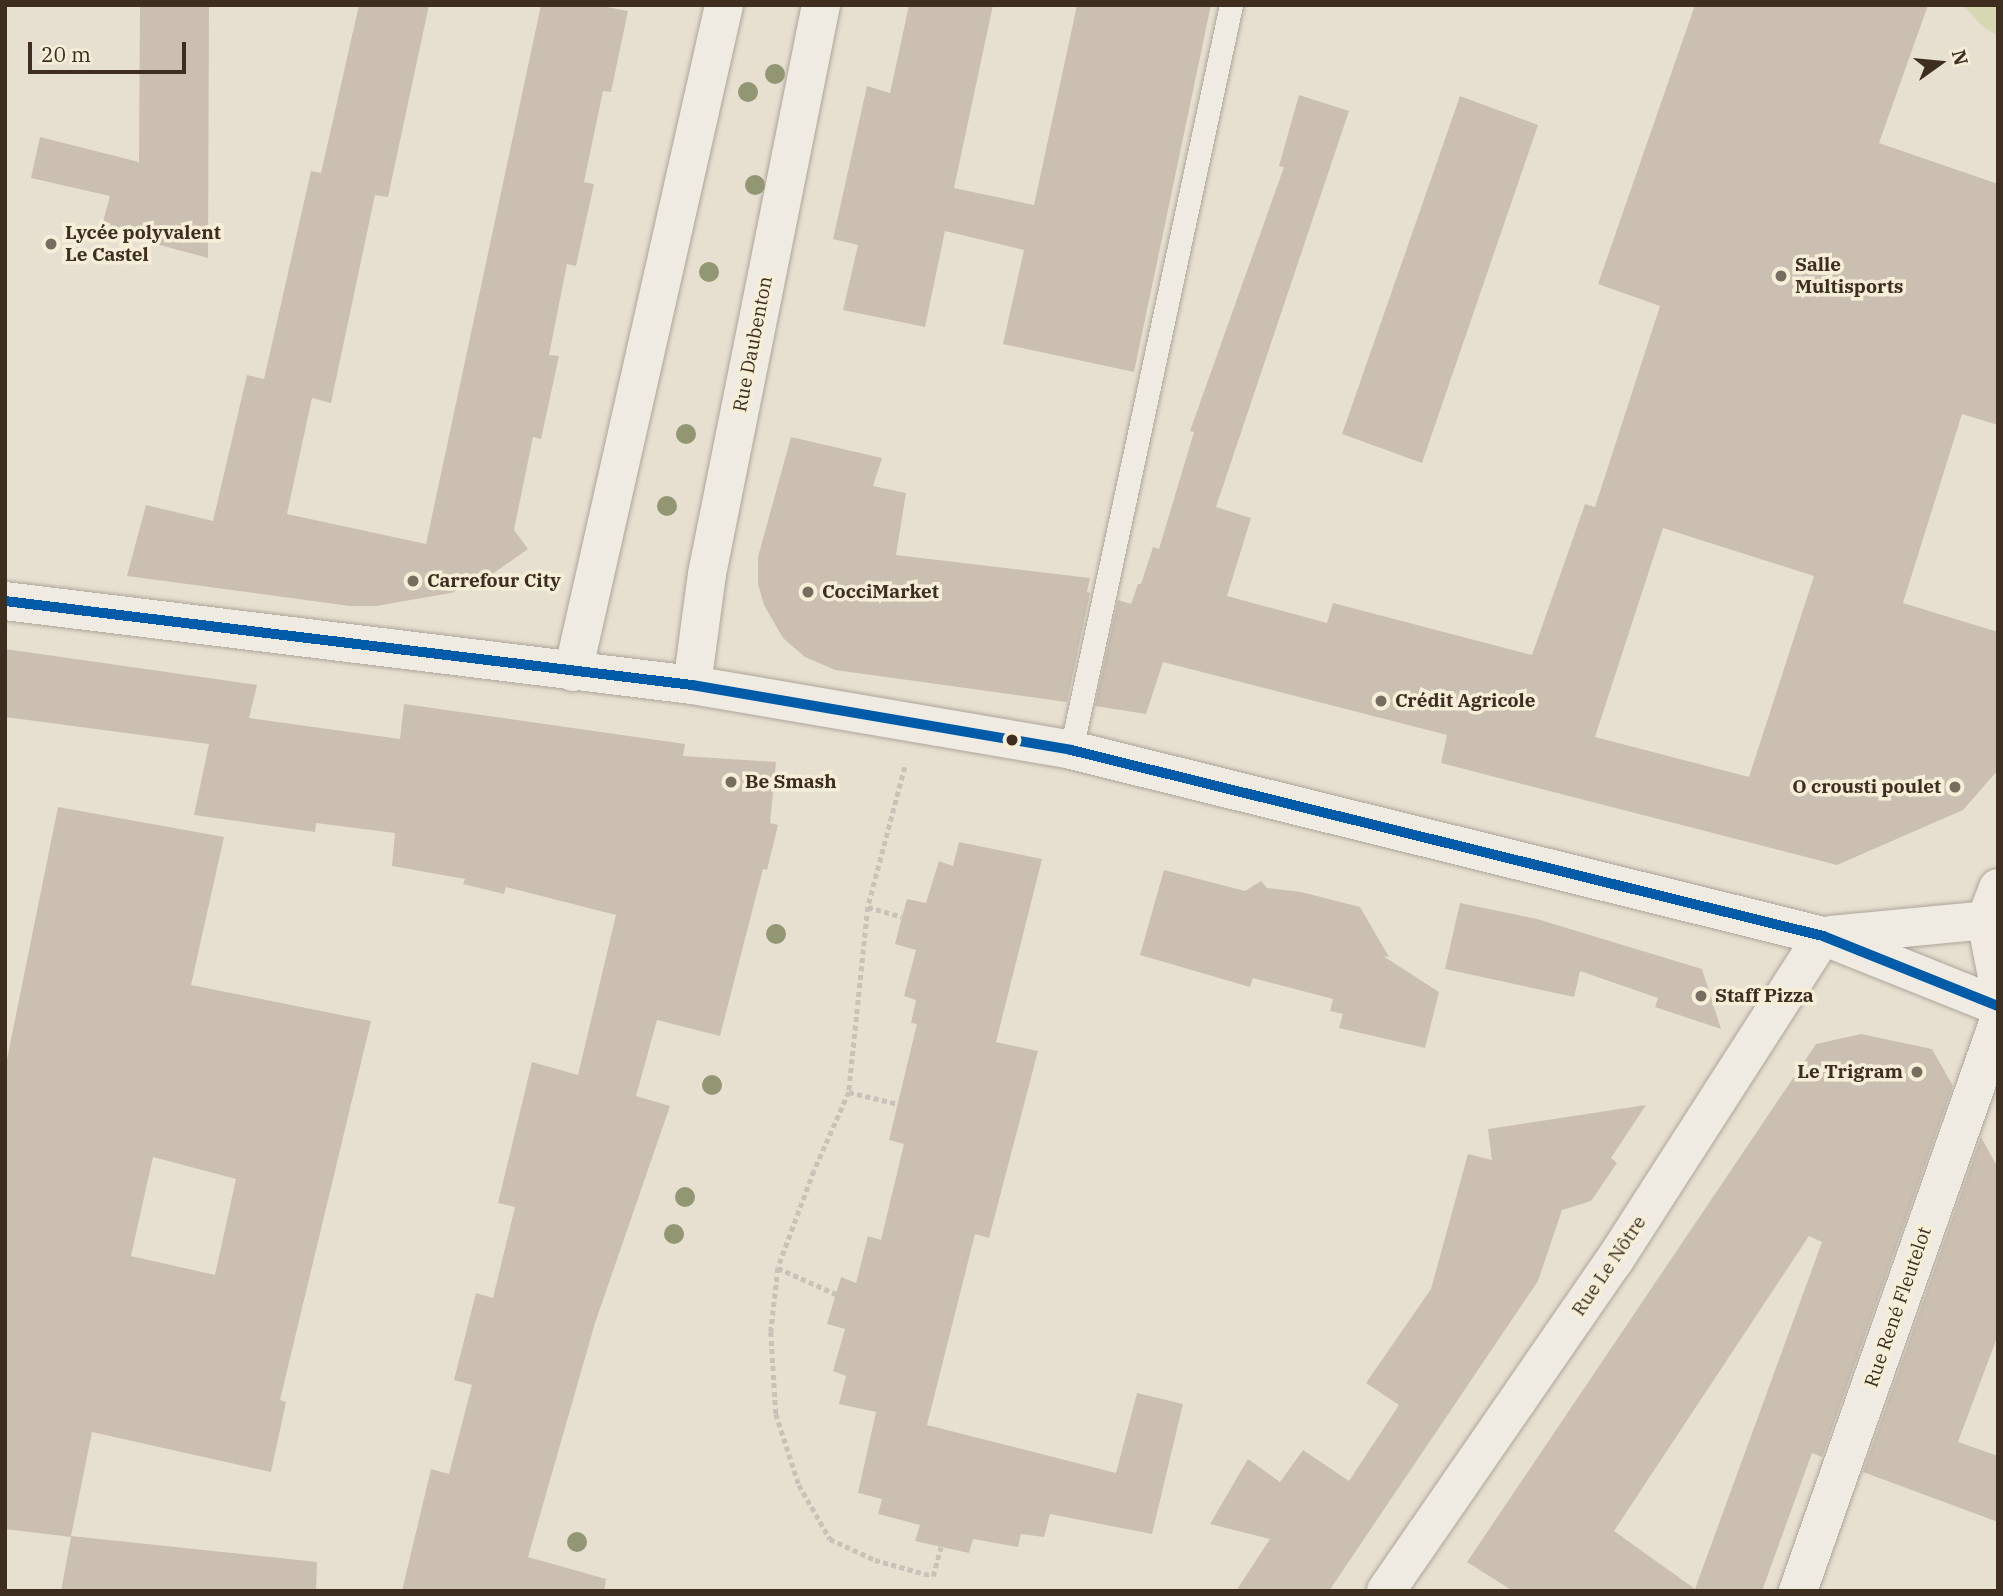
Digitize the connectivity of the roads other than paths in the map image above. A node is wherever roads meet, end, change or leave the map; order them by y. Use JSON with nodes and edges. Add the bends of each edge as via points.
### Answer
{"nodes":[{"id":1,"x":724,"y":5,"type":"edge"},
{"id":2,"x":821,"y":5,"type":"edge"},
{"id":3,"x":1231,"y":5,"type":"edge"},
{"id":4,"x":5,"y":601,"type":"edge"},
{"id":5,"x":573,"y":672,"type":"junction"},
{"id":6,"x":692,"y":685,"type":"junction"},
{"id":7,"x":1071,"y":750,"type":"junction"},
{"id":8,"x":1994,"y":909,"type":"edge"},
{"id":9,"x":1823,"y":936,"type":"junction"},
{"id":10,"x":1998,"y":982,"type":"edge"},
{"id":11,"x":1998,"y":1006,"type":"edge"},
{"id":12,"x":1998,"y":1023,"type":"edge"},
{"id":13,"x":1386,"y":1591,"type":"edge"},
{"id":14,"x":1798,"y":1591,"type":"edge"}],
"edges":[{"from":1,"to":5,"type":"street"},
{"from":2,"to":6,"type":"street","name":"Rue Daubenton","via":[[707,574]]},
{"from":3,"to":7,"type":"lane"},
{"from":4,"to":5,"type":"street"},
{"from":5,"to":6,"type":"street"},
{"from":6,"to":7,"type":"street"},
{"from":7,"to":9,"type":"street"},
{"from":8,"to":9,"type":"street"},
{"from":8,"to":10,"type":"street"},
{"from":9,"to":11,"type":"street"},
{"from":9,"to":13,"type":"street","name":"Rue Le Nôtre","via":[[1614,1261]]},
{"from":12,"to":14,"type":"street","name":"Rue René Fleutelot"}]}
